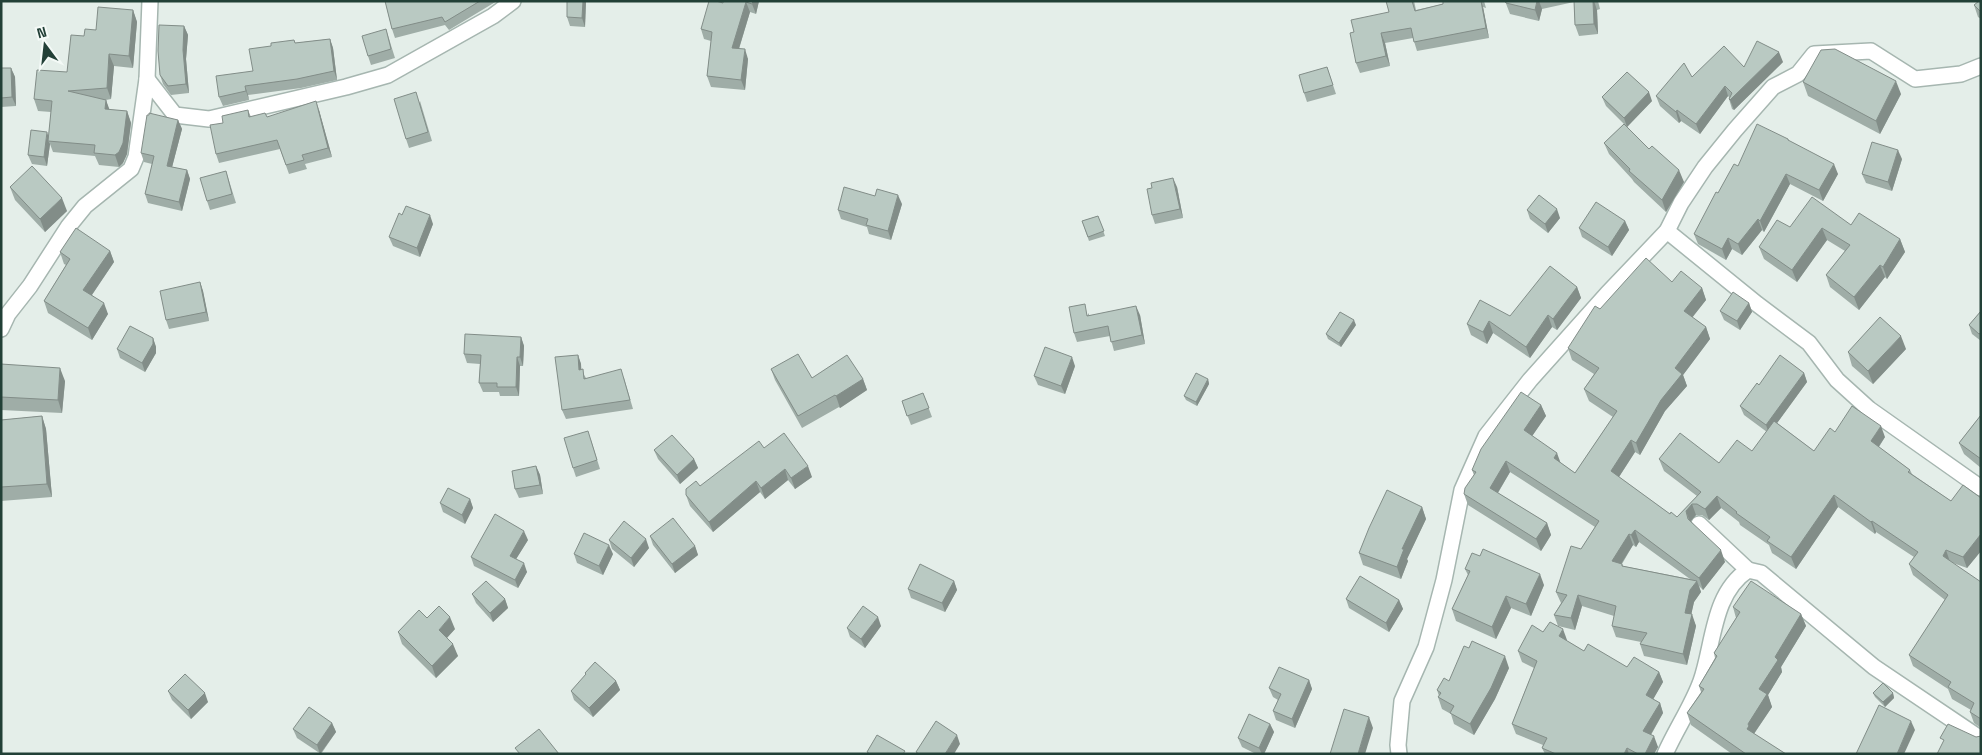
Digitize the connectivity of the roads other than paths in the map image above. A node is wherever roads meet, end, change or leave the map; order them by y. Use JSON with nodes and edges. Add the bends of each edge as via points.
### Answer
{"nodes":[{"id":1,"x":150,"y":1,"type":"edge"},
{"id":2,"x":513,"y":1,"type":"edge"},
{"id":3,"x":1981,"y":66,"type":"edge"},
{"id":4,"x":147,"y":79,"type":"junction"},
{"id":5,"x":1667,"y":231,"type":"junction"},
{"id":6,"x":1,"y":329,"type":"edge"},
{"id":7,"x":1981,"y":488,"type":"edge"},
{"id":8,"x":1699,"y":524,"type":"dead end"},
{"id":9,"x":1748,"y":570,"type":"junction"},
{"id":10,"x":1981,"y":739,"type":"edge"},
{"id":11,"x":1399,"y":754,"type":"edge"},
{"id":12,"x":1666,"y":754,"type":"edge"}],
"edges":[{"from":1,"to":4,"type":"street"},
{"from":2,"to":4,"type":"street","via":[[485,21],[388,75],[240,113],[209,119],[175,115]]},
{"from":3,"to":5,"type":"street","via":[[1961,74],[1915,79],[1870,51],[1814,54],[1798,74],[1773,87],[1735,130],[1705,167]]},
{"from":4,"to":6,"type":"street","via":[[136,156],[131,168],[86,206],[68,227]]},
{"from":5,"to":7,"type":"street","via":[[1809,343],[1838,380],[1869,409]]},
{"from":5,"to":11,"type":"street","via":[[1537,373],[1486,436],[1462,490],[1444,580],[1426,647],[1402,701]]},
{"from":8,"to":9,"type":"street"},
{"from":9,"to":10,"type":"street","via":[[1761,573],[1874,667]]},
{"from":9,"to":12,"type":"street","via":[[1737,577],[1721,605],[1701,680]]}]}
